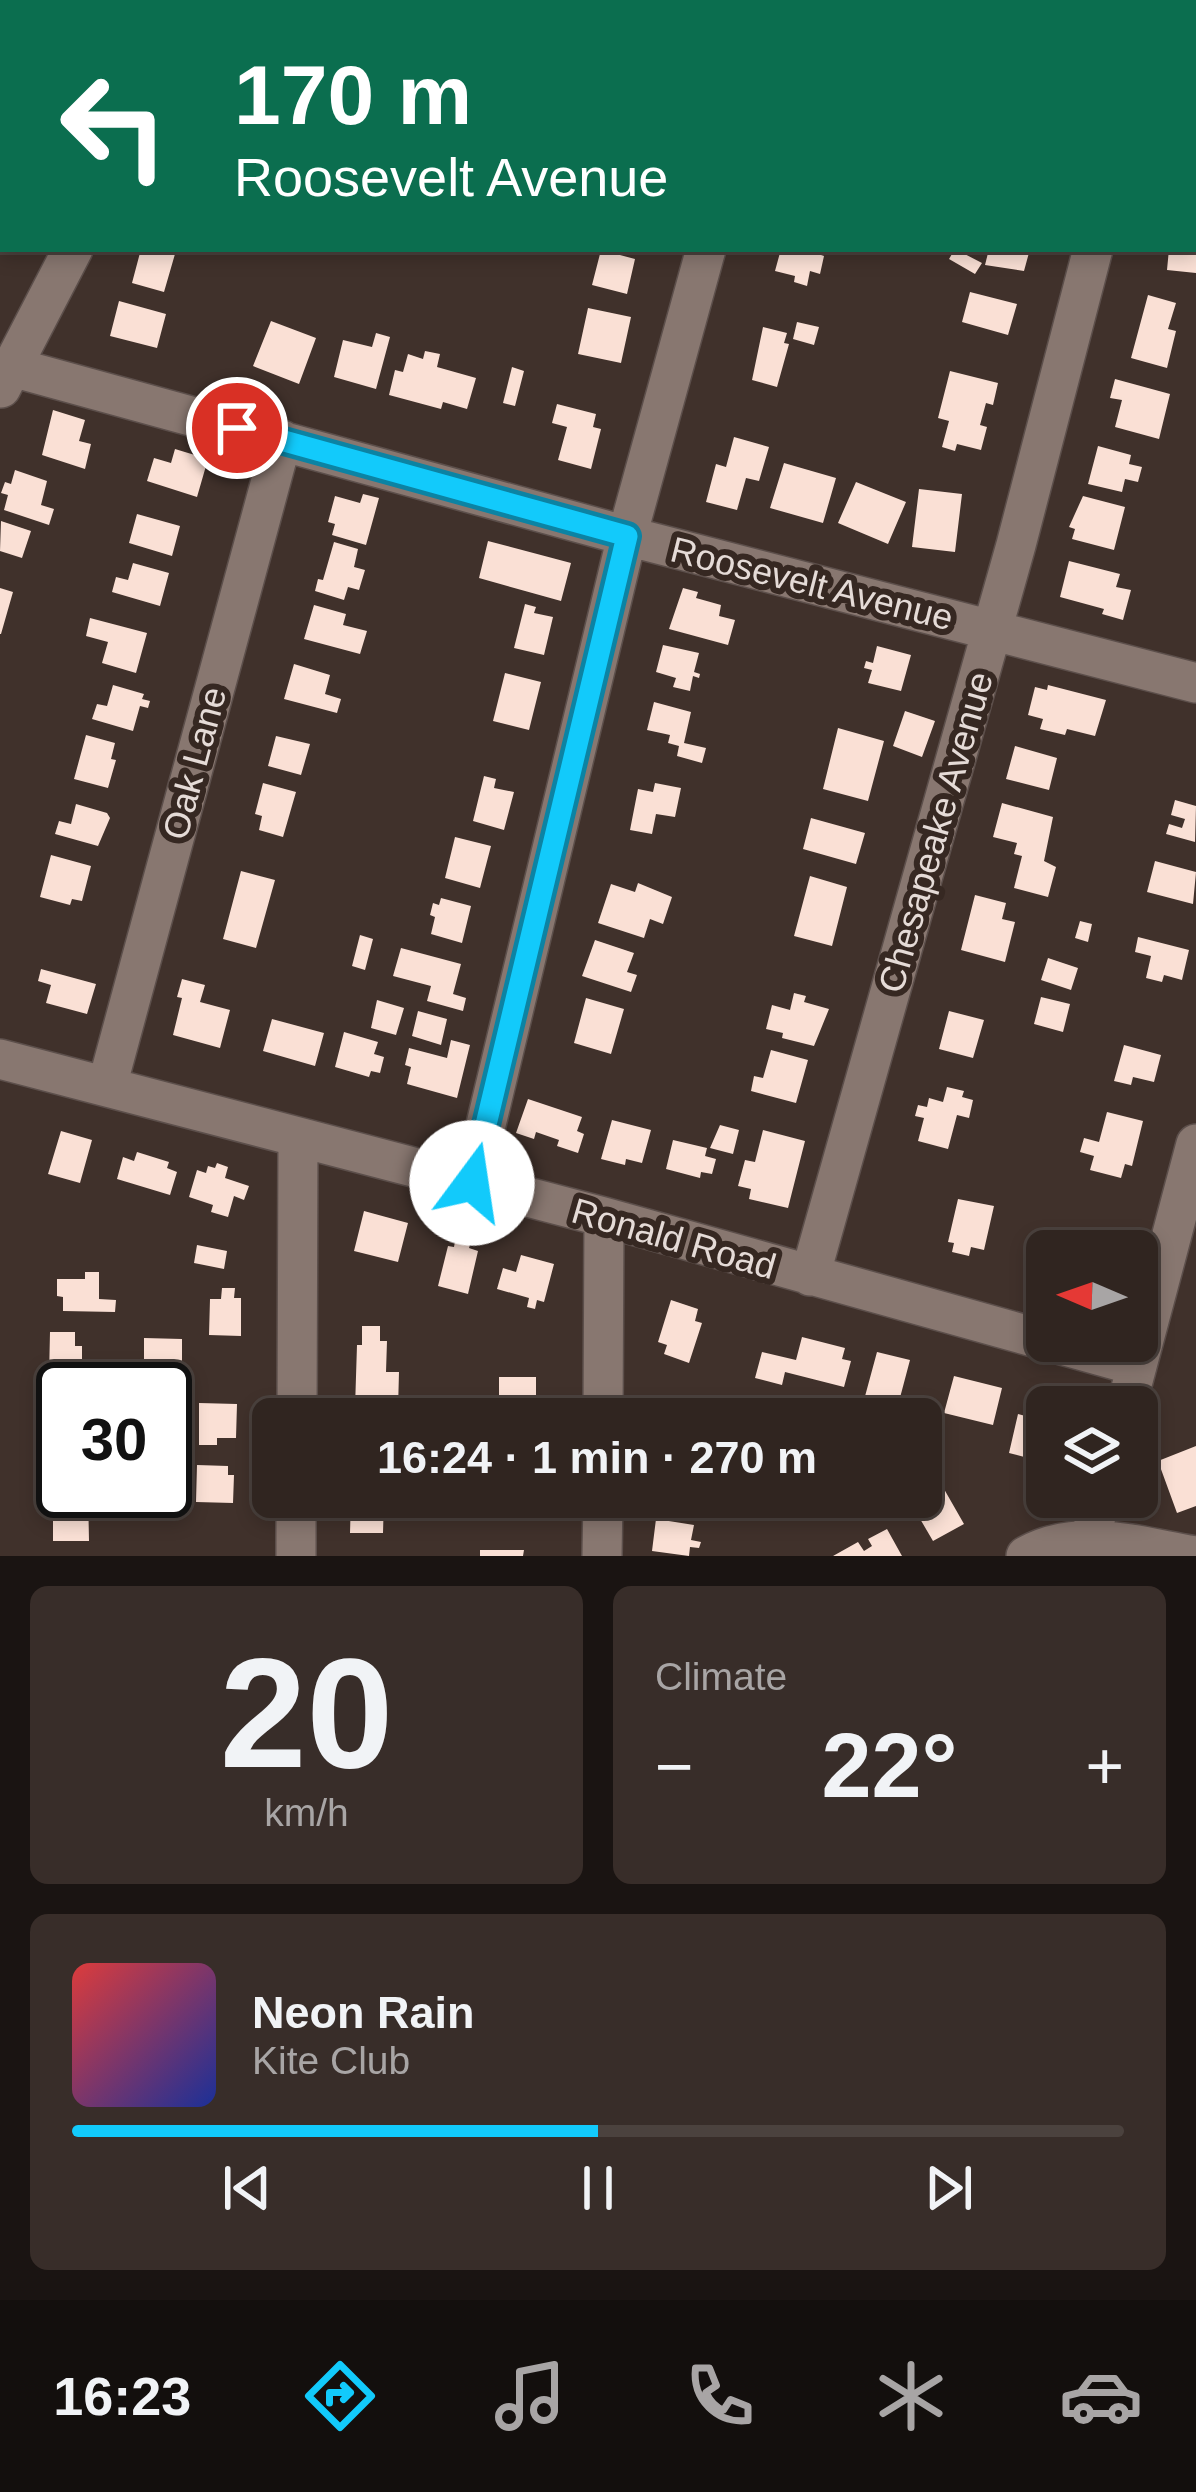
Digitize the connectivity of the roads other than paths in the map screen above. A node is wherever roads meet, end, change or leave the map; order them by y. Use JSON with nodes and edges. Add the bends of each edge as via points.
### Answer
{"nodes":[{"id":1,"x":71,"y":252,"type":"edge"},
{"id":2,"x":705,"y":252,"type":"edge"},
{"id":3,"x":1092,"y":252,"type":"edge"},
{"id":4,"x":6,"y":378,"type":"edge"},
{"id":5,"x":282,"y":440,"type":"junction"},
{"id":6,"x":627,"y":536,"type":"junction"},
{"id":7,"x":992,"y":629,"type":"junction"},
{"id":8,"x":1196,"y":683,"type":"edge"},
{"id":9,"x":0,"y":1059,"type":"edge"},
{"id":10,"x":107,"y":1086,"type":"junction"},
{"id":11,"x":298,"y":1140,"type":"junction"},
{"id":12,"x":1196,"y":1144,"type":"edge"},
{"id":13,"x":472,"y":1183,"type":"junction"},
{"id":14,"x":604,"y":1217,"type":"junction"},
{"id":15,"x":809,"y":1276,"type":"junction"},
{"id":16,"x":1137,"y":1366,"type":"junction"},
{"id":17,"x":1132,"y":1386,"type":"edge"},
{"id":18,"x":297,"y":1398,"type":"edge"},
{"id":19,"x":603,"y":1398,"type":"edge"},
{"id":20,"x":296,"y":1518,"type":"edge"},
{"id":21,"x":603,"y":1518,"type":"edge"},
{"id":22,"x":1096,"y":1518,"type":"edge"},
{"id":23,"x":1090,"y":1539,"type":"junction"},
{"id":24,"x":296,"y":1556,"type":"edge"},
{"id":25,"x":602,"y":1556,"type":"edge"},
{"id":26,"x":1026,"y":1556,"type":"edge"},
{"id":27,"x":1196,"y":1556,"type":"edge"}],
"edges":[{"from":1,"to":4,"type":"street"},
{"from":2,"to":6,"type":"street"},
{"from":3,"to":7,"type":"street","name":"Chesapeake Avenue"},
{"from":4,"to":5,"type":"street","name":"Roosevelt Avenue"},
{"from":5,"to":6,"type":"street","name":"Roosevelt Avenue"},
{"from":5,"to":10,"type":"street","name":"Oak Lane"},
{"from":6,"to":7,"type":"street","name":"Roosevelt Avenue"},
{"from":6,"to":13,"type":"street"},
{"from":7,"to":8,"type":"street","name":"Roosevelt Avenue"},
{"from":7,"to":15,"type":"street","name":"Chesapeake Avenue"},
{"from":9,"to":10,"type":"street","name":"Ronald Road"},
{"from":10,"to":11,"type":"street","name":"Ronald Road"},
{"from":11,"to":13,"type":"street","name":"Ronald Road"},
{"from":11,"to":18,"type":"street"},
{"from":12,"to":16,"type":"street"},
{"from":13,"to":14,"type":"street","name":"Ronald Road"},
{"from":14,"to":15,"type":"street","name":"Ronald Road"},
{"from":14,"to":19,"type":"street"},
{"from":15,"to":16,"type":"street","name":"Ronald Road"},
{"from":16,"to":17,"type":"street"},
{"from":20,"to":24,"type":"street"},
{"from":21,"to":25,"type":"street"},
{"from":22,"to":23,"type":"street"},
{"from":23,"to":26,"type":"street","via":[[1061,1540]]},
{"from":23,"to":27,"type":"street"}]}
